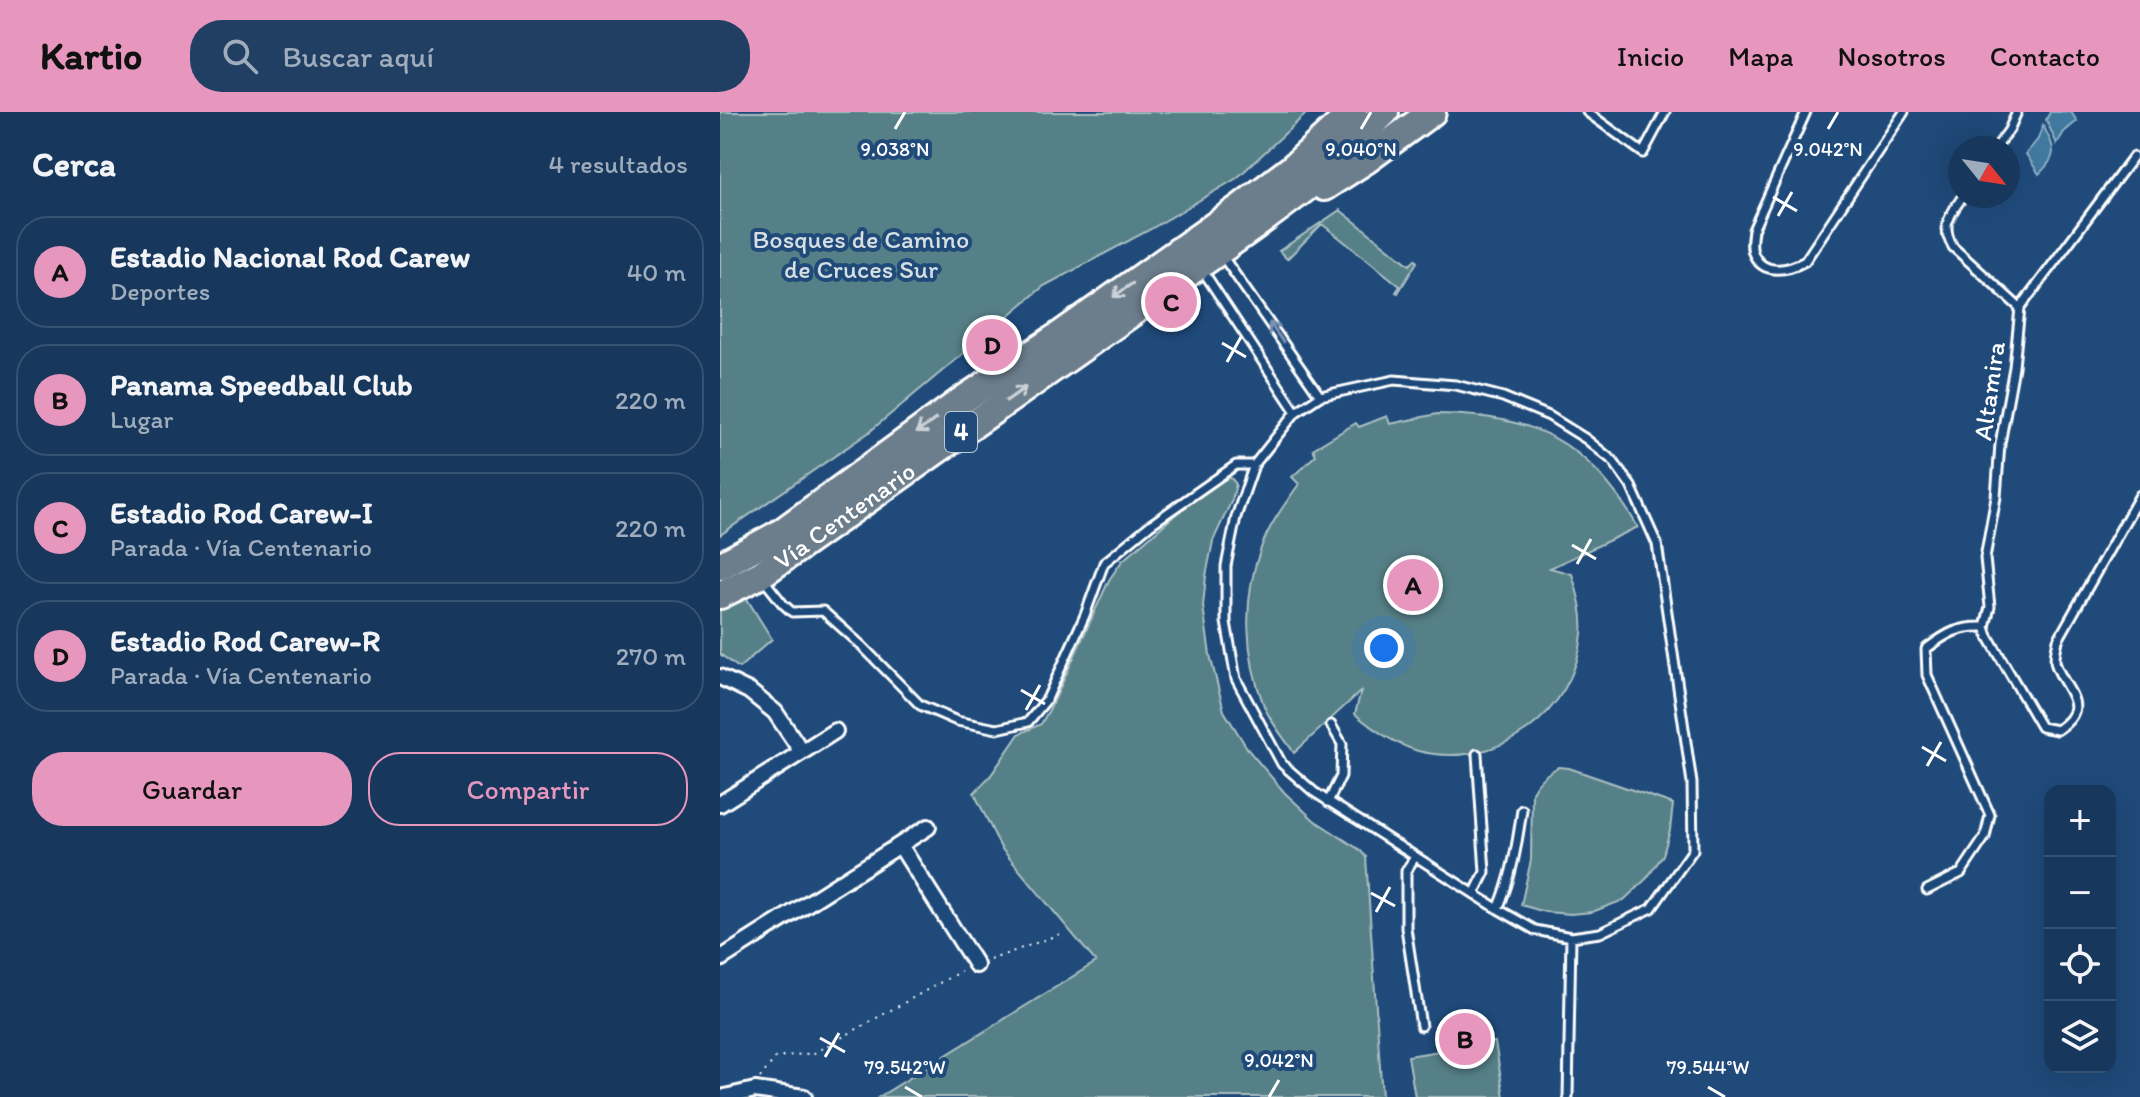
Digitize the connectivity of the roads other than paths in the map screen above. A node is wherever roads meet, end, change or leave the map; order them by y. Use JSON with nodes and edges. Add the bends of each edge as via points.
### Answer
{"nodes":[{"id":1,"x":1330,"y":112,"type":"edge"},
{"id":2,"x":1353,"y":112,"type":"edge"},
{"id":3,"x":1385,"y":112,"type":"edge"},
{"id":4,"x":1432,"y":112,"type":"edge"},
{"id":5,"x":1587,"y":112,"type":"edge"},
{"id":6,"x":1665,"y":112,"type":"edge"},
{"id":7,"x":1806,"y":112,"type":"edge"},
{"id":8,"x":1904,"y":112,"type":"edge"},
{"id":9,"x":2017,"y":112,"type":"edge"},
{"id":10,"x":2005,"y":136,"type":"edge"},
{"id":11,"x":2133,"y":157,"type":"dead end"},
{"id":12,"x":1955,"y":208,"type":"edge"},
{"id":13,"x":1246,"y":218,"type":"junction"},
{"id":14,"x":1202,"y":249,"type":"junction"},
{"id":15,"x":2020,"y":308,"type":"junction"},
{"id":16,"x":1320,"y":396,"type":"junction"},
{"id":17,"x":1296,"y":412,"type":"junction"},
{"id":18,"x":1254,"y":465,"type":"junction"},
{"id":19,"x":2140,"y":495,"type":"edge"},
{"id":20,"x":720,"y":566,"type":"edge"},
{"id":21,"x":760,"y":575,"type":"junction"},
{"id":22,"x":720,"y":595,"type":"edge"},
{"id":23,"x":1985,"y":627,"type":"junction"},
{"id":24,"x":720,"y":677,"type":"edge"},
{"id":25,"x":1331,"y":725,"type":"dead end"},
{"id":26,"x":835,"y":731,"type":"dead end"},
{"id":27,"x":802,"y":752,"type":"junction"},
{"id":28,"x":1477,"y":754,"type":"dead end"},
{"id":29,"x":1328,"y":802,"type":"junction"},
{"id":30,"x":720,"y":804,"type":"edge"},
{"id":31,"x":1522,"y":810,"type":"dead end"},
{"id":32,"x":928,"y":827,"type":"dead end"},
{"id":33,"x":900,"y":845,"type":"junction"},
{"id":34,"x":1415,"y":857,"type":"junction"},
{"id":35,"x":1927,"y":890,"type":"dead end"},
{"id":36,"x":1474,"y":894,"type":"junction"},
{"id":37,"x":1498,"y":909,"type":"junction"},
{"id":38,"x":1571,"y":937,"type":"junction"},
{"id":39,"x":720,"y":959,"type":"edge"},
{"id":40,"x":976,"y":965,"type":"road end"},
{"id":41,"x":1421,"y":1026,"type":"dead end"},
{"id":42,"x":725,"y":1097,"type":"edge"},
{"id":43,"x":804,"y":1097,"type":"edge"},
{"id":44,"x":1568,"y":1097,"type":"edge"}],
"edges":[{"from":1,"to":13,"type":"highway"},
{"from":2,"to":13,"type":"highway","name":"Vía Centenario","number":"4"},
{"from":3,"to":13,"type":"highway","name":"Vía Centenario","number":"4","via":[[1307,187]]},
{"from":4,"to":13,"type":"highway","via":[[1303,200]]},
{"from":5,"to":6,"type":"lane","via":[[1643,153]]},
{"from":7,"to":8,"type":"lane","via":[[1753,230],[1754,255],[1776,270],[1790,270],[1805,261]]},
{"from":9,"to":10,"type":"lane"},
{"from":11,"to":15,"type":"lane"},
{"from":12,"to":15,"type":"lane","name":"Altamira","via":[[1947,219],[1953,247]]},
{"from":13,"to":14,"type":"highway","name":"Vía Centenario","number":"4"},
{"from":16,"to":14,"type":"lane","one_way":true},
{"from":14,"to":17,"type":"lane"},
{"from":14,"to":20,"type":"highway","name":"Vía Centenario","number":"4","one_way":true,"via":[[961,401],[779,534]]},
{"from":21,"to":14,"type":"highway","name":"Vía Centenario","number":"4","one_way":true},
{"from":15,"to":23,"type":"lane","name":"Altamira","via":[[1985,558],[1990,607]]},
{"from":16,"to":17,"type":"lane"},
{"from":16,"to":38,"type":"lane","via":[[1394,380],[1456,385],[1503,397],[1586,439],[1613,461],[1631,486],[1657,544],[1692,783],[1693,850],[1652,908],[1600,933]]},
{"from":17,"to":18,"type":"lane"},
{"from":18,"to":21,"type":"lane","via":[[1236,465],[1104,563],[1047,699],[1028,722],[997,729],[957,721],[920,705],[823,611],[792,612]]},
{"from":18,"to":29,"type":"lane","via":[[1226,566],[1226,622],[1236,679],[1282,764]]},
{"from":19,"to":23,"type":"lane","via":[[2058,640],[2054,662],[2075,706],[2069,722],[2057,730],[2041,727]]},
{"from":21,"to":22,"type":"highway","name":"Vía Centenario","number":"4"},
{"from":23,"to":35,"type":"lane","via":[[1945,634],[1926,649],[1927,675],[1990,815],[1985,837],[1961,873]]},
{"from":24,"to":27,"type":"street","via":[[775,712]]},
{"from":25,"to":29,"type":"lane","via":[[1342,744],[1341,776]]},
{"from":26,"to":27,"type":"street"},
{"from":27,"to":30,"type":"street"},
{"from":28,"to":36,"type":"lane","via":[[1485,872]]},
{"from":29,"to":34,"type":"lane"},
{"from":31,"to":37,"type":"lane","via":[[1516,857]]},
{"from":32,"to":33,"type":"street"},
{"from":33,"to":39,"type":"street"},
{"from":33,"to":40,"type":"street"},
{"from":34,"to":36,"type":"lane"},
{"from":34,"to":41,"type":"lane","via":[[1406,871],[1406,928]]},
{"from":36,"to":37,"type":"lane"},
{"from":37,"to":38,"type":"lane","via":[[1535,930]]},
{"from":38,"to":44,"type":"lane"},
{"from":42,"to":43,"type":"street","via":[[755,1090]]}]}
